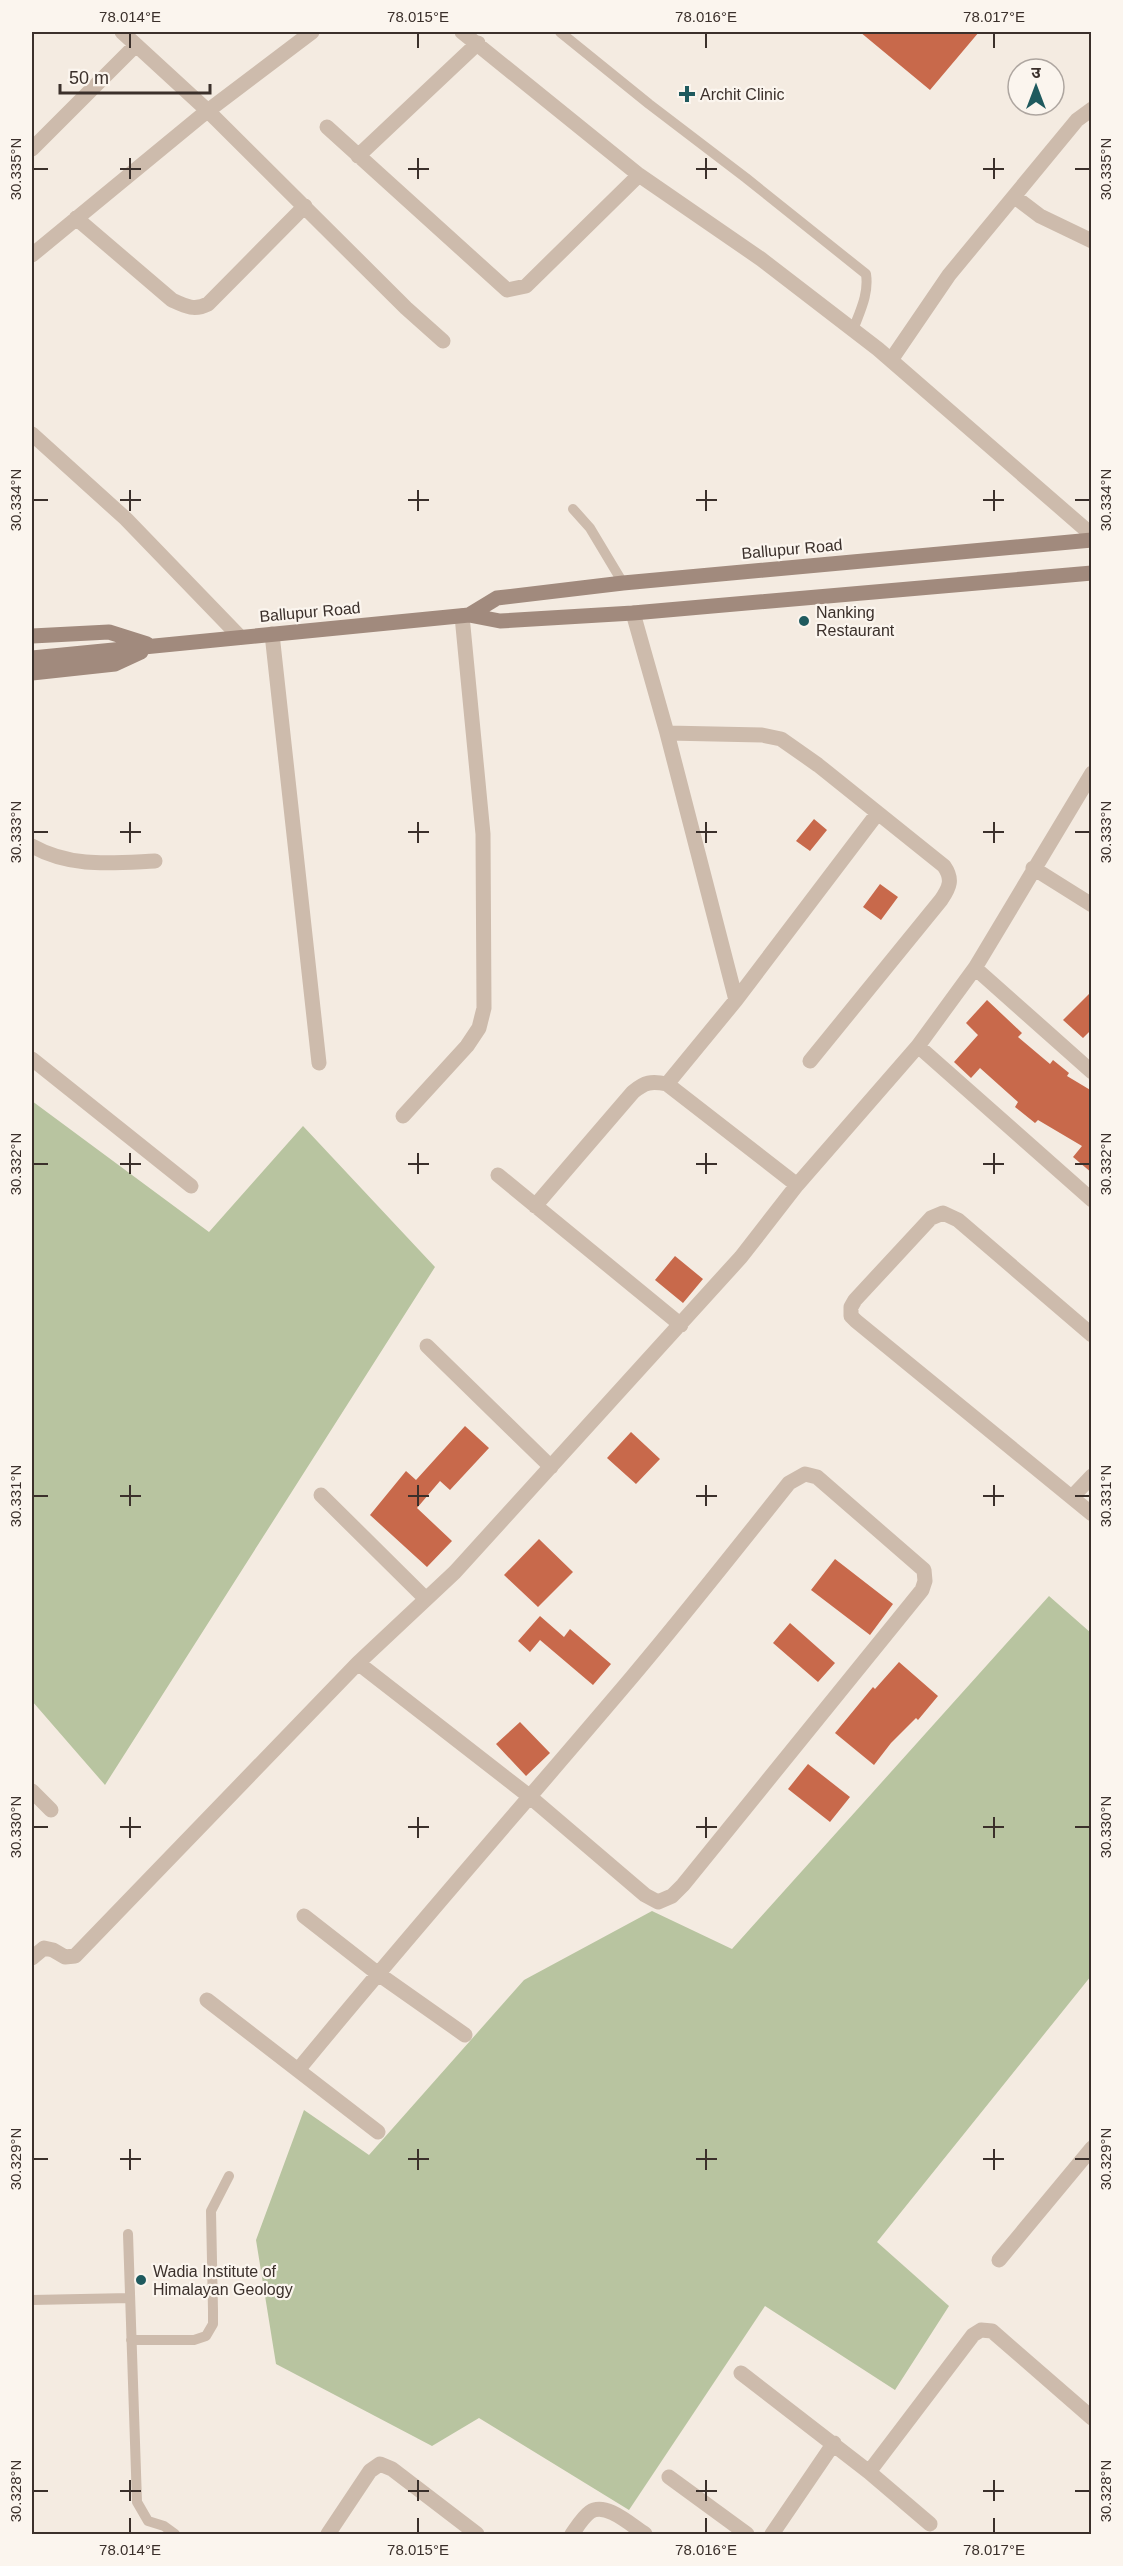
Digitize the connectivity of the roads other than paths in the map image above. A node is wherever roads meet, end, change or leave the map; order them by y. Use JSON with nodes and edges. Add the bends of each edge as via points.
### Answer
{"nodes":[{"id":1,"x":122,"y":32,"type":"edge"},
{"id":2,"x":312,"y":32,"type":"edge"},
{"id":3,"x":462,"y":32,"type":"edge"},
{"id":4,"x":560,"y":32,"type":"edge"},
{"id":5,"x":477,"y":43,"type":"junction"},
{"id":6,"x":135,"y":46,"type":"junction"},
{"id":7,"x":1092,"y":109,"type":"edge"},
{"id":8,"x":208,"y":111,"type":"junction"},
{"id":9,"x":327,"y":127,"type":"dead end"},
{"id":10,"x":32,"y":149,"type":"edge"},
{"id":11,"x":358,"y":156,"type":"junction"},
{"id":12,"x":639,"y":175,"type":"junction"},
{"id":13,"x":1015,"y":197,"type":"junction"},
{"id":14,"x":304,"y":206,"type":"junction"},
{"id":15,"x":76,"y":218,"type":"junction"},
{"id":16,"x":1092,"y":241,"type":"edge"},
{"id":17,"x":32,"y":255,"type":"edge"},
{"id":18,"x":853,"y":330,"type":"junction"},
{"id":19,"x":443,"y":341,"type":"dead end"},
{"id":20,"x":891,"y":360,"type":"junction"},
{"id":21,"x":32,"y":434,"type":"edge"},
{"id":22,"x":573,"y":509,"type":"dead end"},
{"id":23,"x":1092,"y":538,"type":"edge"},
{"id":24,"x":1092,"y":573,"type":"edge"},
{"id":25,"x":623,"y":583,"type":"junction"},
{"id":26,"x":633,"y":613,"type":"junction"},
{"id":27,"x":466,"y":616,"type":"junction"},
{"id":28,"x":272,"y":634,"type":"junction"},
{"id":29,"x":32,"y":636,"type":"edge"},
{"id":30,"x":240,"y":637,"type":"junction"},
{"id":31,"x":155,"y":646,"type":"junction"},
{"id":32,"x":32,"y":658,"type":"edge"},
{"id":33,"x":32,"y":674,"type":"edge"},
{"id":34,"x":667,"y":733,"type":"junction"},
{"id":35,"x":1090,"y":779,"type":"edge"},
{"id":36,"x":877,"y":814,"type":"junction"},
{"id":37,"x":32,"y":846,"type":"edge"},
{"id":38,"x":156,"y":861,"type":"dead end"},
{"id":39,"x":1033,"y":868,"type":"junction"},
{"id":40,"x":1092,"y":905,"type":"edge"},
{"id":41,"x":975,"y":968,"type":"junction"},
{"id":42,"x":736,"y":1000,"type":"junction"},
{"id":43,"x":918,"y":1046,"type":"junction"},
{"id":44,"x":32,"y":1059,"type":"edge"},
{"id":45,"x":810,"y":1061,"type":"dead end"},
{"id":46,"x":319,"y":1063,"type":"dead end"},
{"id":47,"x":1092,"y":1072,"type":"edge"},
{"id":48,"x":667,"y":1084,"type":"junction"},
{"id":49,"x":403,"y":1116,"type":"dead end"},
{"id":50,"x":498,"y":1174,"type":"dead end"},
{"id":51,"x":797,"y":1185,"type":"junction"},
{"id":52,"x":191,"y":1186,"type":"dead end"},
{"id":53,"x":1092,"y":1200,"type":"edge"},
{"id":54,"x":535,"y":1206,"type":"junction"},
{"id":55,"x":681,"y":1325,"type":"junction"},
{"id":56,"x":1092,"y":1335,"type":"edge"},
{"id":57,"x":427,"y":1346,"type":"dead end"},
{"id":58,"x":551,"y":1467,"type":"junction"},
{"id":59,"x":1092,"y":1476,"type":"edge"},
{"id":60,"x":321,"y":1495,"type":"dead end"},
{"id":61,"x":1072,"y":1497,"type":"junction"},
{"id":62,"x":1092,"y":1514,"type":"edge"},
{"id":63,"x":426,"y":1599,"type":"junction"},
{"id":64,"x":358,"y":1663,"type":"junction"},
{"id":65,"x":32,"y":1791,"type":"edge"},
{"id":66,"x":529,"y":1796,"type":"junction"},
{"id":67,"x":51,"y":1810,"type":"dead end"},
{"id":68,"x":304,"y":1916,"type":"dead end"},
{"id":69,"x":32,"y":1958,"type":"edge"},
{"id":70,"x":377,"y":1973,"type":"junction"},
{"id":71,"x":207,"y":2000,"type":"dead end"},
{"id":72,"x":465,"y":2035,"type":"dead end"},
{"id":73,"x":298,"y":2070,"type":"junction"},
{"id":74,"x":378,"y":2132,"type":"dead end"},
{"id":75,"x":1091,"y":2149,"type":"edge"},
{"id":76,"x":229,"y":2176,"type":"dead end"},
{"id":77,"x":128,"y":2234,"type":"dead end"},
{"id":78,"x":999,"y":2260,"type":"dead end"},
{"id":79,"x":130,"y":2298,"type":"junction"},
{"id":80,"x":32,"y":2300,"type":"edge"},
{"id":81,"x":131,"y":2340,"type":"junction"},
{"id":82,"x":741,"y":2373,"type":"dead end"},
{"id":83,"x":1092,"y":2418,"type":"edge"},
{"id":84,"x":834,"y":2443,"type":"junction"},
{"id":85,"x":869,"y":2472,"type":"junction"},
{"id":86,"x":669,"y":2477,"type":"dead end"},
{"id":87,"x":930,"y":2524,"type":"dead end"},
{"id":88,"x":175,"y":2535,"type":"edge"},
{"id":89,"x":328,"y":2535,"type":"edge"},
{"id":90,"x":477,"y":2535,"type":"edge"},
{"id":91,"x":572,"y":2535,"type":"edge"},
{"id":92,"x":645,"y":2535,"type":"edge"},
{"id":93,"x":747,"y":2535,"type":"edge"},
{"id":94,"x":772,"y":2535,"type":"edge"}],
"edges":[{"from":1,"to":6,"type":"street"},
{"from":2,"to":8,"type":"street"},
{"from":3,"to":5,"type":"street"},
{"from":4,"to":18,"type":"lane","via":[[866,274],[866,298]]},
{"from":5,"to":11,"type":"street"},
{"from":5,"to":12,"type":"street"},
{"from":6,"to":8,"type":"street"},
{"from":6,"to":10,"type":"street"},
{"from":7,"to":13,"type":"street","via":[[1077,120]]},
{"from":8,"to":14,"type":"street"},
{"from":8,"to":15,"type":"street"},
{"from":9,"to":11,"type":"street"},
{"from":11,"to":12,"type":"street","via":[[507,290],[526,286]]},
{"from":12,"to":18,"type":"street","via":[[761,259]]},
{"from":13,"to":16,"type":"street","via":[[1040,216]]},
{"from":13,"to":20,"type":"street","via":[[949,275]]},
{"from":14,"to":15,"type":"street","via":[[199,309],[172,300]]},
{"from":14,"to":19,"type":"street"},
{"from":15,"to":17,"type":"street"},
{"from":18,"to":20,"type":"street"},
{"from":20,"to":23,"type":"street"},
{"from":21,"to":30,"type":"street","via":[[126,519]]},
{"from":22,"to":25,"type":"lane","via":[[590,528]]},
{"from":23,"to":25,"type":"main road","name":"Ballupur Road"},
{"from":24,"to":26,"type":"main road"},
{"from":25,"to":27,"type":"main road","name":"Ballupur Road","via":[[497,598]]},
{"from":26,"to":27,"type":"main road","via":[[500,621]]},
{"from":26,"to":34,"type":"street"},
{"from":27,"to":28,"type":"main road","name":"Ballupur Road"},
{"from":27,"to":49,"type":"street","via":[[483,834],[484,1008],[479,1028],[467,1046]]},
{"from":28,"to":30,"type":"main road","name":"Ballupur Road"},
{"from":28,"to":46,"type":"street"},
{"from":29,"to":31,"type":"main road","via":[[109,632]]},
{"from":30,"to":31,"type":"main road","name":"Ballupur Road"},
{"from":31,"to":32,"type":"main road","name":"Ballupur Road"},
{"from":31,"to":33,"type":"main road","via":[[115,664]]},
{"from":34,"to":36,"type":"street","via":[[782,739]]},
{"from":34,"to":42,"type":"street"},
{"from":35,"to":39,"type":"street"},
{"from":36,"to":42,"type":"street"},
{"from":36,"to":45,"type":"street","via":[[944,866],[950,882],[941,900]]},
{"from":37,"to":38,"type":"street","via":[[67,861],[90,864]]},
{"from":39,"to":40,"type":"street"},
{"from":39,"to":41,"type":"street"},
{"from":41,"to":43,"type":"street"},
{"from":41,"to":47,"type":"street"},
{"from":42,"to":48,"type":"street"},
{"from":43,"to":51,"type":"street"},
{"from":43,"to":53,"type":"street"},
{"from":44,"to":52,"type":"street"},
{"from":48,"to":51,"type":"street"},
{"from":48,"to":54,"type":"street","via":[[652,1081],[633,1092]]},
{"from":50,"to":54,"type":"street"},
{"from":51,"to":55,"type":"street"},
{"from":54,"to":55,"type":"street"},
{"from":55,"to":58,"type":"street"},
{"from":56,"to":61,"type":"street","via":[[958,1220],[943,1213],[930,1218],[851,1307],[851,1316],[856,1321]]},
{"from":57,"to":58,"type":"street"},
{"from":58,"to":63,"type":"street"},
{"from":59,"to":61,"type":"street"},
{"from":60,"to":63,"type":"street"},
{"from":61,"to":62,"type":"street"},
{"from":63,"to":64,"type":"street"},
{"from":64,"to":66,"type":"street"},
{"from":64,"to":69,"type":"street","via":[[75,1956],[65,1958],[44,1948]]},
{"from":65,"to":67,"type":"street"},
{"from":66,"to":66,"type":"street","via":[[645,1895],[658,1902],[672,1896],[922,1590],[924,1570],[817,1477],[805,1474],[797,1478]]},
{"from":66,"to":70,"type":"street"},
{"from":68,"to":70,"type":"street"},
{"from":70,"to":72,"type":"street"},
{"from":70,"to":73,"type":"street"},
{"from":71,"to":73,"type":"street"},
{"from":73,"to":74,"type":"street"},
{"from":75,"to":78,"type":"street"},
{"from":76,"to":81,"type":"lane","via":[[211,2211],[213,2324],[206,2336],[194,2340]]},
{"from":77,"to":79,"type":"lane"},
{"from":79,"to":80,"type":"lane"},
{"from":79,"to":81,"type":"lane"},
{"from":81,"to":88,"type":"lane","via":[[137,2502],[148,2521]]},
{"from":82,"to":84,"type":"street"},
{"from":83,"to":85,"type":"street","via":[[992,2331],[981,2330],[973,2335]]},
{"from":84,"to":85,"type":"street"},
{"from":84,"to":94,"type":"street"},
{"from":85,"to":87,"type":"street"},
{"from":86,"to":93,"type":"street"},
{"from":89,"to":90,"type":"street","via":[[370,2471],[380,2464],[392,2469]]},
{"from":91,"to":92,"type":"street","via":[[590,2512],[598,2509],[613,2513]]}]}
